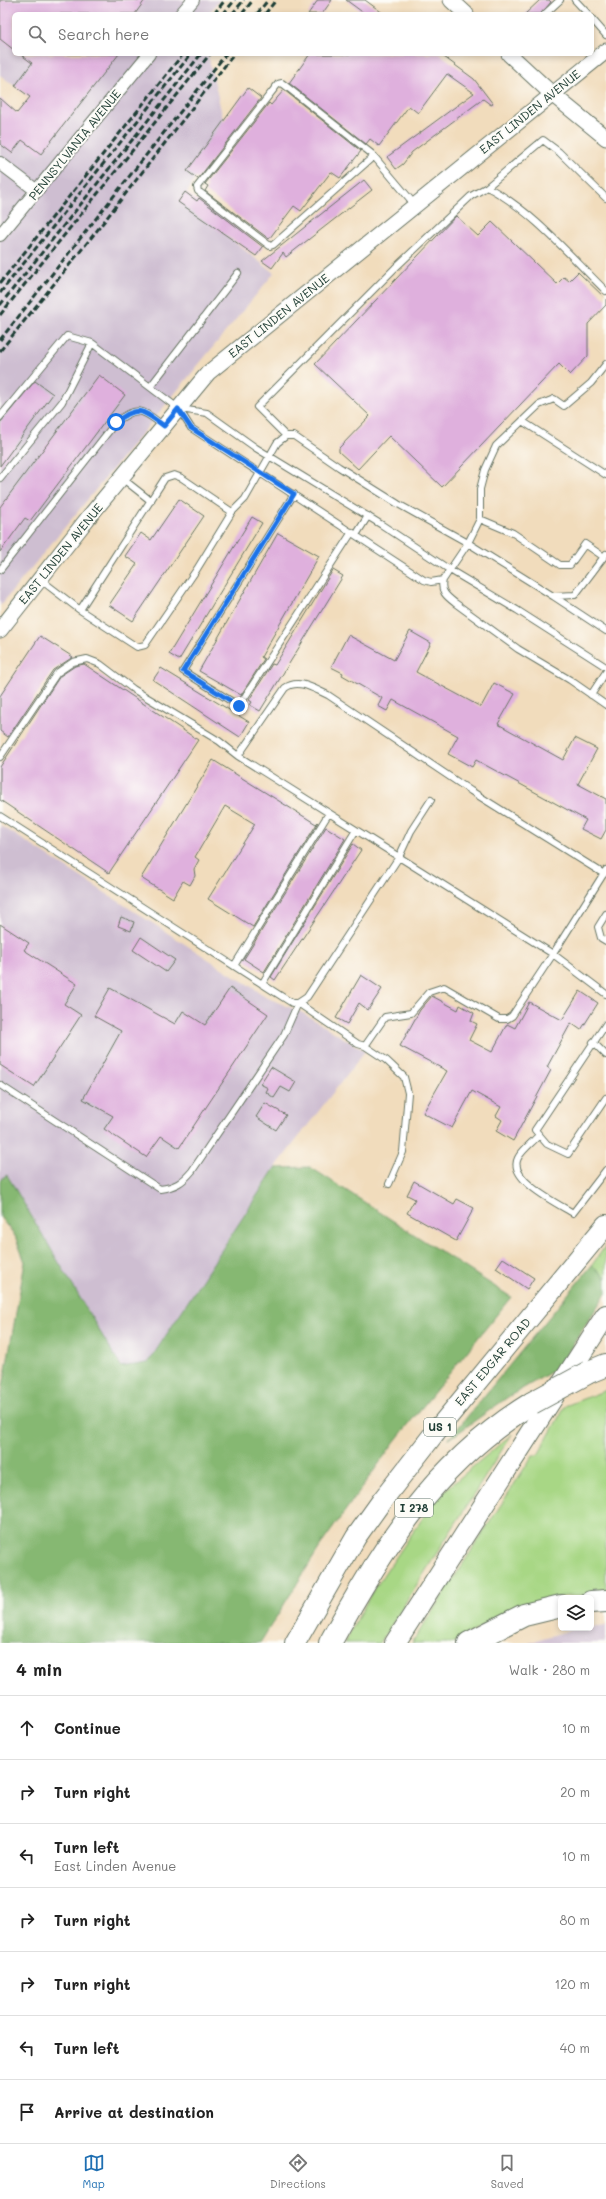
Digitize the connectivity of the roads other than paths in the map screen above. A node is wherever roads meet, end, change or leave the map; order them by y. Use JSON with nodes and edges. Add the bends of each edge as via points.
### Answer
{"nodes":[{"id":1,"x":451,"y":0,"type":"edge"},
{"id":2,"x":560,"y":0,"type":"edge"},
{"id":3,"x":575,"y":0,"type":"edge"},
{"id":4,"x":191,"y":1,"type":"edge"},
{"id":5,"x":183,"y":12,"type":"edge"},
{"id":6,"x":464,"y":12,"type":"edge"},
{"id":7,"x":547,"y":12,"type":"edge"},
{"id":8,"x":586,"y":12,"type":"edge"},
{"id":9,"x":594,"y":21,"type":"edge"},
{"id":10,"x":606,"y":35,"type":"edge"},
{"id":11,"x":606,"y":51,"type":"edge"},
{"id":12,"x":147,"y":56,"type":"edge"},
{"id":13,"x":511,"y":56,"type":"edge"},
{"id":14,"x":606,"y":59,"type":"edge"},
{"id":15,"x":591,"y":64,"type":"junction"},
{"id":16,"x":552,"y":94,"type":"junction"},
{"id":17,"x":606,"y":138,"type":"edge"},
{"id":18,"x":374,"y":156,"type":"junction"},
{"id":19,"x":0,"y":164,"type":"edge"},
{"id":20,"x":487,"y":187,"type":"junction"},
{"id":21,"x":37,"y":191,"type":"junction"},
{"id":22,"x":606,"y":198,"type":"edge"},
{"id":23,"x":415,"y":205,"type":"junction"},
{"id":24,"x":0,"y":235,"type":"edge"},
{"id":25,"x":238,"y":273,"type":"dead end"},
{"id":26,"x":606,"y":291,"type":"edge"},
{"id":27,"x":92,"y":343,"type":"junction"},
{"id":28,"x":606,"y":364,"type":"edge"},
{"id":29,"x":150,"y":387,"type":"junction"},
{"id":30,"x":178,"y":409,"type":"junction"},
{"id":31,"x":0,"y":417,"type":"edge"},
{"id":32,"x":522,"y":421,"type":"junction"},
{"id":33,"x":164,"y":426,"type":"junction"},
{"id":34,"x":286,"y":436,"type":"junction"},
{"id":35,"x":270,"y":457,"type":"junction"},
{"id":36,"x":261,"y":473,"type":"junction"},
{"id":37,"x":606,"y":474,"type":"edge"},
{"id":38,"x":0,"y":478,"type":"edge"},
{"id":39,"x":123,"y":479,"type":"junction"},
{"id":40,"x":294,"y":494,"type":"junction"},
{"id":41,"x":151,"y":501,"type":"junction"},
{"id":42,"x":232,"y":512,"type":"junction"},
{"id":43,"x":368,"y":516,"type":"junction"},
{"id":44,"x":480,"y":519,"type":"junction"},
{"id":45,"x":354,"y":533,"type":"junction"},
{"id":46,"x":468,"y":543,"type":"junction"},
{"id":47,"x":605,"y":556,"type":"edge"},
{"id":48,"x":0,"y":570,"type":"edge"},
{"id":49,"x":450,"y":570,"type":"junction"},
{"id":50,"x":41,"y":580,"type":"junction"},
{"id":51,"x":443,"y":580,"type":"junction"},
{"id":52,"x":553,"y":596,"type":"junction"},
{"id":53,"x":80,"y":610,"type":"junction"},
{"id":54,"x":0,"y":630,"type":"edge"},
{"id":55,"x":606,"y":632,"type":"edge"},
{"id":56,"x":606,"y":667,"type":"edge"},
{"id":57,"x":606,"y":672,"type":"edge"},
{"id":58,"x":591,"y":694,"type":"junction"},
{"id":59,"x":606,"y":705,"type":"edge"},
{"id":60,"x":0,"y":756,"type":"edge"},
{"id":61,"x":238,"y":756,"type":"junction"},
{"id":62,"x":431,"y":800,"type":"dead end"},
{"id":63,"x":329,"y":813,"type":"junction"},
{"id":64,"x":0,"y":816,"type":"edge"},
{"id":65,"x":356,"y":830,"type":"junction"},
{"id":66,"x":399,"y":857,"type":"junction"},
{"id":67,"x":605,"y":872,"type":"edge"},
{"id":68,"x":606,"y":914,"type":"edge"},
{"id":69,"x":606,"y":941,"type":"edge"},
{"id":70,"x":553,"y":954,"type":"junction"},
{"id":71,"x":234,"y":966,"type":"junction"},
{"id":72,"x":262,"y":984,"type":"junction"},
{"id":73,"x":606,"y":994,"type":"edge"},
{"id":74,"x":298,"y":1003,"type":"junction"},
{"id":75,"x":606,"y":1024,"type":"edge"},
{"id":76,"x":593,"y":1042,"type":"junction"},
{"id":77,"x":365,"y":1046,"type":"junction"},
{"id":78,"x":606,"y":1055,"type":"edge"},
{"id":79,"x":0,"y":1085,"type":"edge"},
{"id":80,"x":606,"y":1098,"type":"edge"},
{"id":81,"x":540,"y":1135,"type":"junction"},
{"id":82,"x":606,"y":1170,"type":"edge"},
{"id":83,"x":389,"y":1184,"type":"dead end"},
{"id":84,"x":606,"y":1225,"type":"edge"},
{"id":85,"x":606,"y":1315,"type":"edge"},
{"id":86,"x":598,"y":1369,"type":"edge"},
{"id":87,"x":606,"y":1601,"type":"edge"},
{"id":88,"x":594,"y":1602,"type":"edge"},
{"id":89,"x":558,"y":1607,"type":"edge"},
{"id":90,"x":295,"y":1643,"type":"edge"},
{"id":91,"x":330,"y":1643,"type":"edge"},
{"id":92,"x":395,"y":1643,"type":"edge"},
{"id":93,"x":469,"y":1643,"type":"edge"}],
"edges":[{"from":1,"to":6,"type":"street"},
{"from":2,"to":7,"type":"lane"},
{"from":3,"to":8,"type":"lane"},
{"from":4,"to":5,"type":"street"},
{"from":9,"to":10,"type":"lane"},
{"from":11,"to":15,"type":"street","name":"EAST LINDEN AVENUE"},
{"from":12,"to":21,"type":"street","name":"PENNSYLVANIA AVENUE"},
{"from":13,"to":16,"type":"street"},
{"from":14,"to":15,"type":"street"},
{"from":15,"to":16,"type":"street","name":"EAST LINDEN AVENUE"},
{"from":16,"to":17,"type":"street"},
{"from":16,"to":23,"type":"street","name":"EAST LINDEN AVENUE"},
{"from":18,"to":18,"type":"lane","via":[[282,83],[278,84],[197,187],[198,192],[273,246]]},
{"from":18,"to":23,"type":"lane"},
{"from":19,"to":21,"type":"street"},
{"from":20,"to":22,"type":"lane","via":[[543,140],[559,152]]},
{"from":20,"to":26,"type":"lane","via":[[505,196],[528,216]]},
{"from":20,"to":34,"type":"lane","via":[[471,196],[395,268],[257,407]]},
{"from":21,"to":24,"type":"street","name":"PENNSYLVANIA AVENUE"},
{"from":23,"to":30,"type":"street","name":"EAST LINDEN AVENUE","via":[[208,374]]},
{"from":25,"to":29,"type":"lane"},
{"from":27,"to":29,"type":"lane"},
{"from":27,"to":31,"type":"lane","via":[[67,336]]},
{"from":27,"to":38,"type":"lane","via":[[62,402]]},
{"from":28,"to":32,"type":"lane","via":[[591,383],[564,406],[554,400],[539,405]]},
{"from":29,"to":30,"type":"lane"},
{"from":30,"to":33,"type":"street","name":"EAST LINDEN AVENUE"},
{"from":30,"to":35,"type":"lane","via":[[207,413]]},
{"from":30,"to":36,"type":"lane","via":[[191,428]]},
{"from":32,"to":37,"type":"lane"},
{"from":32,"to":44,"type":"lane","via":[[496,446],[485,470],[480,489]]},
{"from":33,"to":39,"type":"street","name":"EAST LINDEN AVENUE"},
{"from":33,"to":48,"type":"lane","via":[[148,414],[139,411],[130,412],[116,422]]},
{"from":34,"to":35,"type":"lane","via":[[277,443]]},
{"from":34,"to":46,"type":"lane","via":[[294,436],[398,504]]},
{"from":35,"to":36,"type":"lane"},
{"from":35,"to":43,"type":"lane"},
{"from":36,"to":40,"type":"lane"},
{"from":36,"to":42,"type":"lane","via":[[245,499]]},
{"from":39,"to":41,"type":"lane"},
{"from":39,"to":50,"type":"street","name":"EAST LINDEN AVENUE","via":[[88,518]]},
{"from":40,"to":45,"type":"lane"},
{"from":40,"to":45,"type":"lane","via":[[183,671],[239,706]]},
{"from":41,"to":42,"type":"lane","via":[[165,478],[174,475]]},
{"from":41,"to":53,"type":"lane"},
{"from":42,"to":53,"type":"lane","via":[[145,645],[137,647]]},
{"from":43,"to":45,"type":"lane"},
{"from":43,"to":49,"type":"lane"},
{"from":44,"to":46,"type":"lane"},
{"from":44,"to":47,"type":"lane","via":[[513,533],[560,565],[570,565],[585,544]]},
{"from":45,"to":51,"type":"lane","via":[[424,580]]},
{"from":46,"to":49,"type":"lane"},
{"from":46,"to":52,"type":"lane"},
{"from":47,"to":52,"type":"lane","via":[[575,595]]},
{"from":49,"to":51,"type":"lane"},
{"from":49,"to":56,"type":"lane"},
{"from":50,"to":53,"type":"lane"},
{"from":50,"to":54,"type":"street","name":"EAST LINDEN AVENUE"},
{"from":51,"to":58,"type":"lane","via":[[442,589],[454,603],[518,649]]},
{"from":52,"to":55,"type":"lane"},
{"from":57,"to":58,"type":"lane"},
{"from":58,"to":59,"type":"lane"},
{"from":60,"to":61,"type":"lane","via":[[57,673],[73,662],[87,659],[100,664],[133,689],[220,741]]},
{"from":61,"to":63,"type":"lane"},
{"from":61,"to":67,"type":"lane","via":[[285,688],[292,684],[306,685],[328,695],[471,791]]},
{"from":62,"to":66,"type":"lane","via":[[411,831]]},
{"from":63,"to":65,"type":"lane"},
{"from":63,"to":71,"type":"lane"},
{"from":64,"to":71,"type":"lane"},
{"from":65,"to":66,"type":"lane"},
{"from":65,"to":72,"type":"lane"},
{"from":66,"to":70,"type":"lane"},
{"from":66,"to":74,"type":"lane","via":[[307,997]]},
{"from":67,"to":70,"type":"lane"},
{"from":68,"to":69,"type":"lane","via":[[598,927],[601,938]]},
{"from":70,"to":73,"type":"lane"},
{"from":70,"to":77,"type":"lane","via":[[512,1016],[506,1019],[499,1019],[449,988],[437,988],[429,992],[411,1013],[384,1017]]},
{"from":71,"to":72,"type":"lane"},
{"from":72,"to":74,"type":"lane","via":[[286,1000]]},
{"from":74,"to":77,"type":"lane","via":[[358,1044]]},
{"from":74,"to":79,"type":"lane","via":[[284,1035],[192,1171],[184,1180],[171,1187],[160,1189]]},
{"from":75,"to":76,"type":"lane"},
{"from":76,"to":78,"type":"lane"},
{"from":76,"to":81,"type":"lane","via":[[535,1130]]},
{"from":77,"to":83,"type":"lane","via":[[386,1060],[404,1077],[408,1093],[403,1152]]},
{"from":80,"to":81,"type":"lane","via":[[568,1154],[548,1144]]},
{"from":81,"to":82,"type":"lane","via":[[518,1158],[516,1170],[523,1181],[573,1213]]},
{"from":84,"to":90,"type":"highway","name":"EAST EDGAR ROAD","number":"US 1","via":[[381,1502],[356,1537]]},
{"from":85,"to":92,"type":"highway"},
{"from":86,"to":91,"type":"highway","number":"I 278","bridge":true,"via":[[532,1403],[480,1439],[450,1467],[421,1498],[384,1550]]},
{"from":87,"to":88,"type":"highway"},
{"from":89,"to":93,"type":"highway","via":[[524,1616]]}]}
